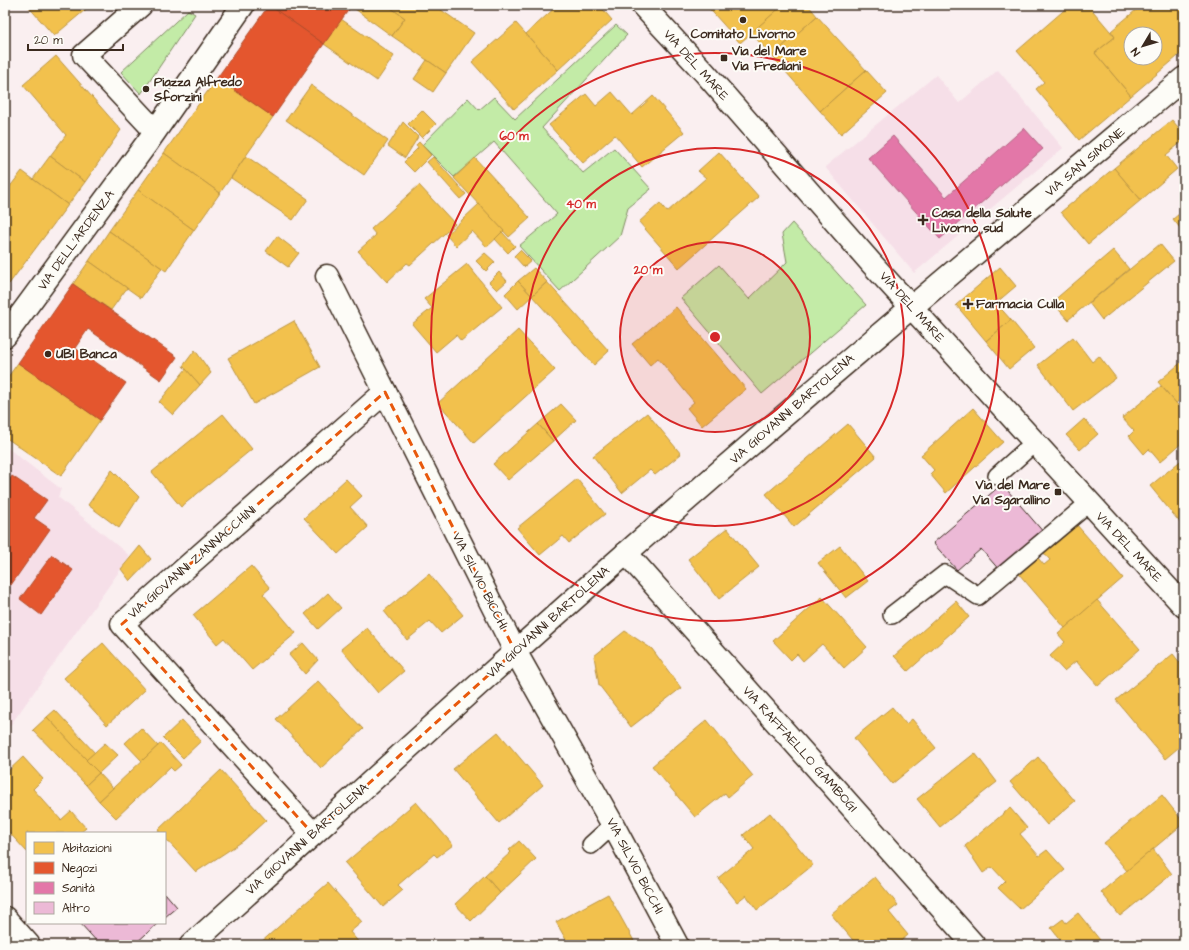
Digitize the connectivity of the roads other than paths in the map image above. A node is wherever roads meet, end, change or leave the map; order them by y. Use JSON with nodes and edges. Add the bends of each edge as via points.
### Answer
{"nodes":[{"id":1,"x":141,"y":5,"type":"edge"},
{"id":2,"x":243,"y":5,"type":"edge"},
{"id":3,"x":642,"y":5,"type":"edge"},
{"id":4,"x":1184,"y":78,"type":"edge"},
{"id":5,"x":151,"y":137,"type":"junction"},
{"id":6,"x":327,"y":276,"type":"dead end"},
{"id":7,"x":912,"y":307,"type":"junction"},
{"id":8,"x":5,"y":336,"type":"edge"},
{"id":9,"x":385,"y":392,"type":"junction"},
{"id":10,"x":1035,"y":442,"type":"junction"},
{"id":11,"x":996,"y":476,"type":"dead end"},
{"id":12,"x":1089,"y":503,"type":"junction"},
{"id":13,"x":626,"y":553,"type":"junction"},
{"id":14,"x":1184,"y":606,"type":"edge"},
{"id":15,"x":892,"y":616,"type":"dead end"},
{"id":16,"x":515,"y":651,"type":"junction"},
{"id":17,"x":613,"y":825,"type":"junction"},
{"id":18,"x":314,"y":834,"type":"junction"},
{"id":19,"x":591,"y":845,"type":"dead end"},
{"id":20,"x":5,"y":918,"type":"edge"},
{"id":21,"x":29,"y":945,"type":"edge"},
{"id":22,"x":191,"y":945,"type":"edge"},
{"id":23,"x":677,"y":945,"type":"edge"},
{"id":24,"x":974,"y":945,"type":"edge"}],
"edges":[{"from":1,"to":5,"type":"street","via":[[84,55]]},
{"from":2,"to":5,"type":"street"},
{"from":3,"to":7,"type":"street","name":"VIA DEL MARE"},
{"from":4,"to":7,"type":"street","name":"VIA SAN SIMONE"},
{"from":5,"to":8,"type":"street","name":"VIA DELL'ARDENZA"},
{"from":6,"to":9,"type":"street","name":"VIA SILVIO BICCHI"},
{"from":7,"to":10,"type":"street","name":"VIA DEL MARE"},
{"from":7,"to":13,"type":"street","name":"VIA GIOVANNI BARTOLENA"},
{"from":9,"to":16,"type":"street","name":"VIA SILVIO BICCHI"},
{"from":9,"to":18,"type":"street","name":"VIA GIOVANNI ZANNACCHINI","via":[[122,624]]},
{"from":10,"to":11,"type":"lane"},
{"from":10,"to":12,"type":"street","name":"VIA DEL MARE"},
{"from":12,"to":14,"type":"street","name":"VIA DEL MARE"},
{"from":12,"to":15,"type":"lane","via":[[978,596],[945,574]]},
{"from":13,"to":16,"type":"street","name":"VIA GIOVANNI BARTOLENA"},
{"from":13,"to":24,"type":"street","name":"VIA RAFFAELLO GAMBOGI"},
{"from":16,"to":17,"type":"street","name":"VIA SILVIO BICCHI"},
{"from":16,"to":18,"type":"street","name":"VIA GIOVANNI BARTOLENA"},
{"from":17,"to":19,"type":"lane"},
{"from":17,"to":23,"type":"street","name":"VIA SILVIO BICCHI"},
{"from":18,"to":22,"type":"street","name":"VIA GIOVANNI BARTOLENA"},
{"from":20,"to":21,"type":"street"}]}
